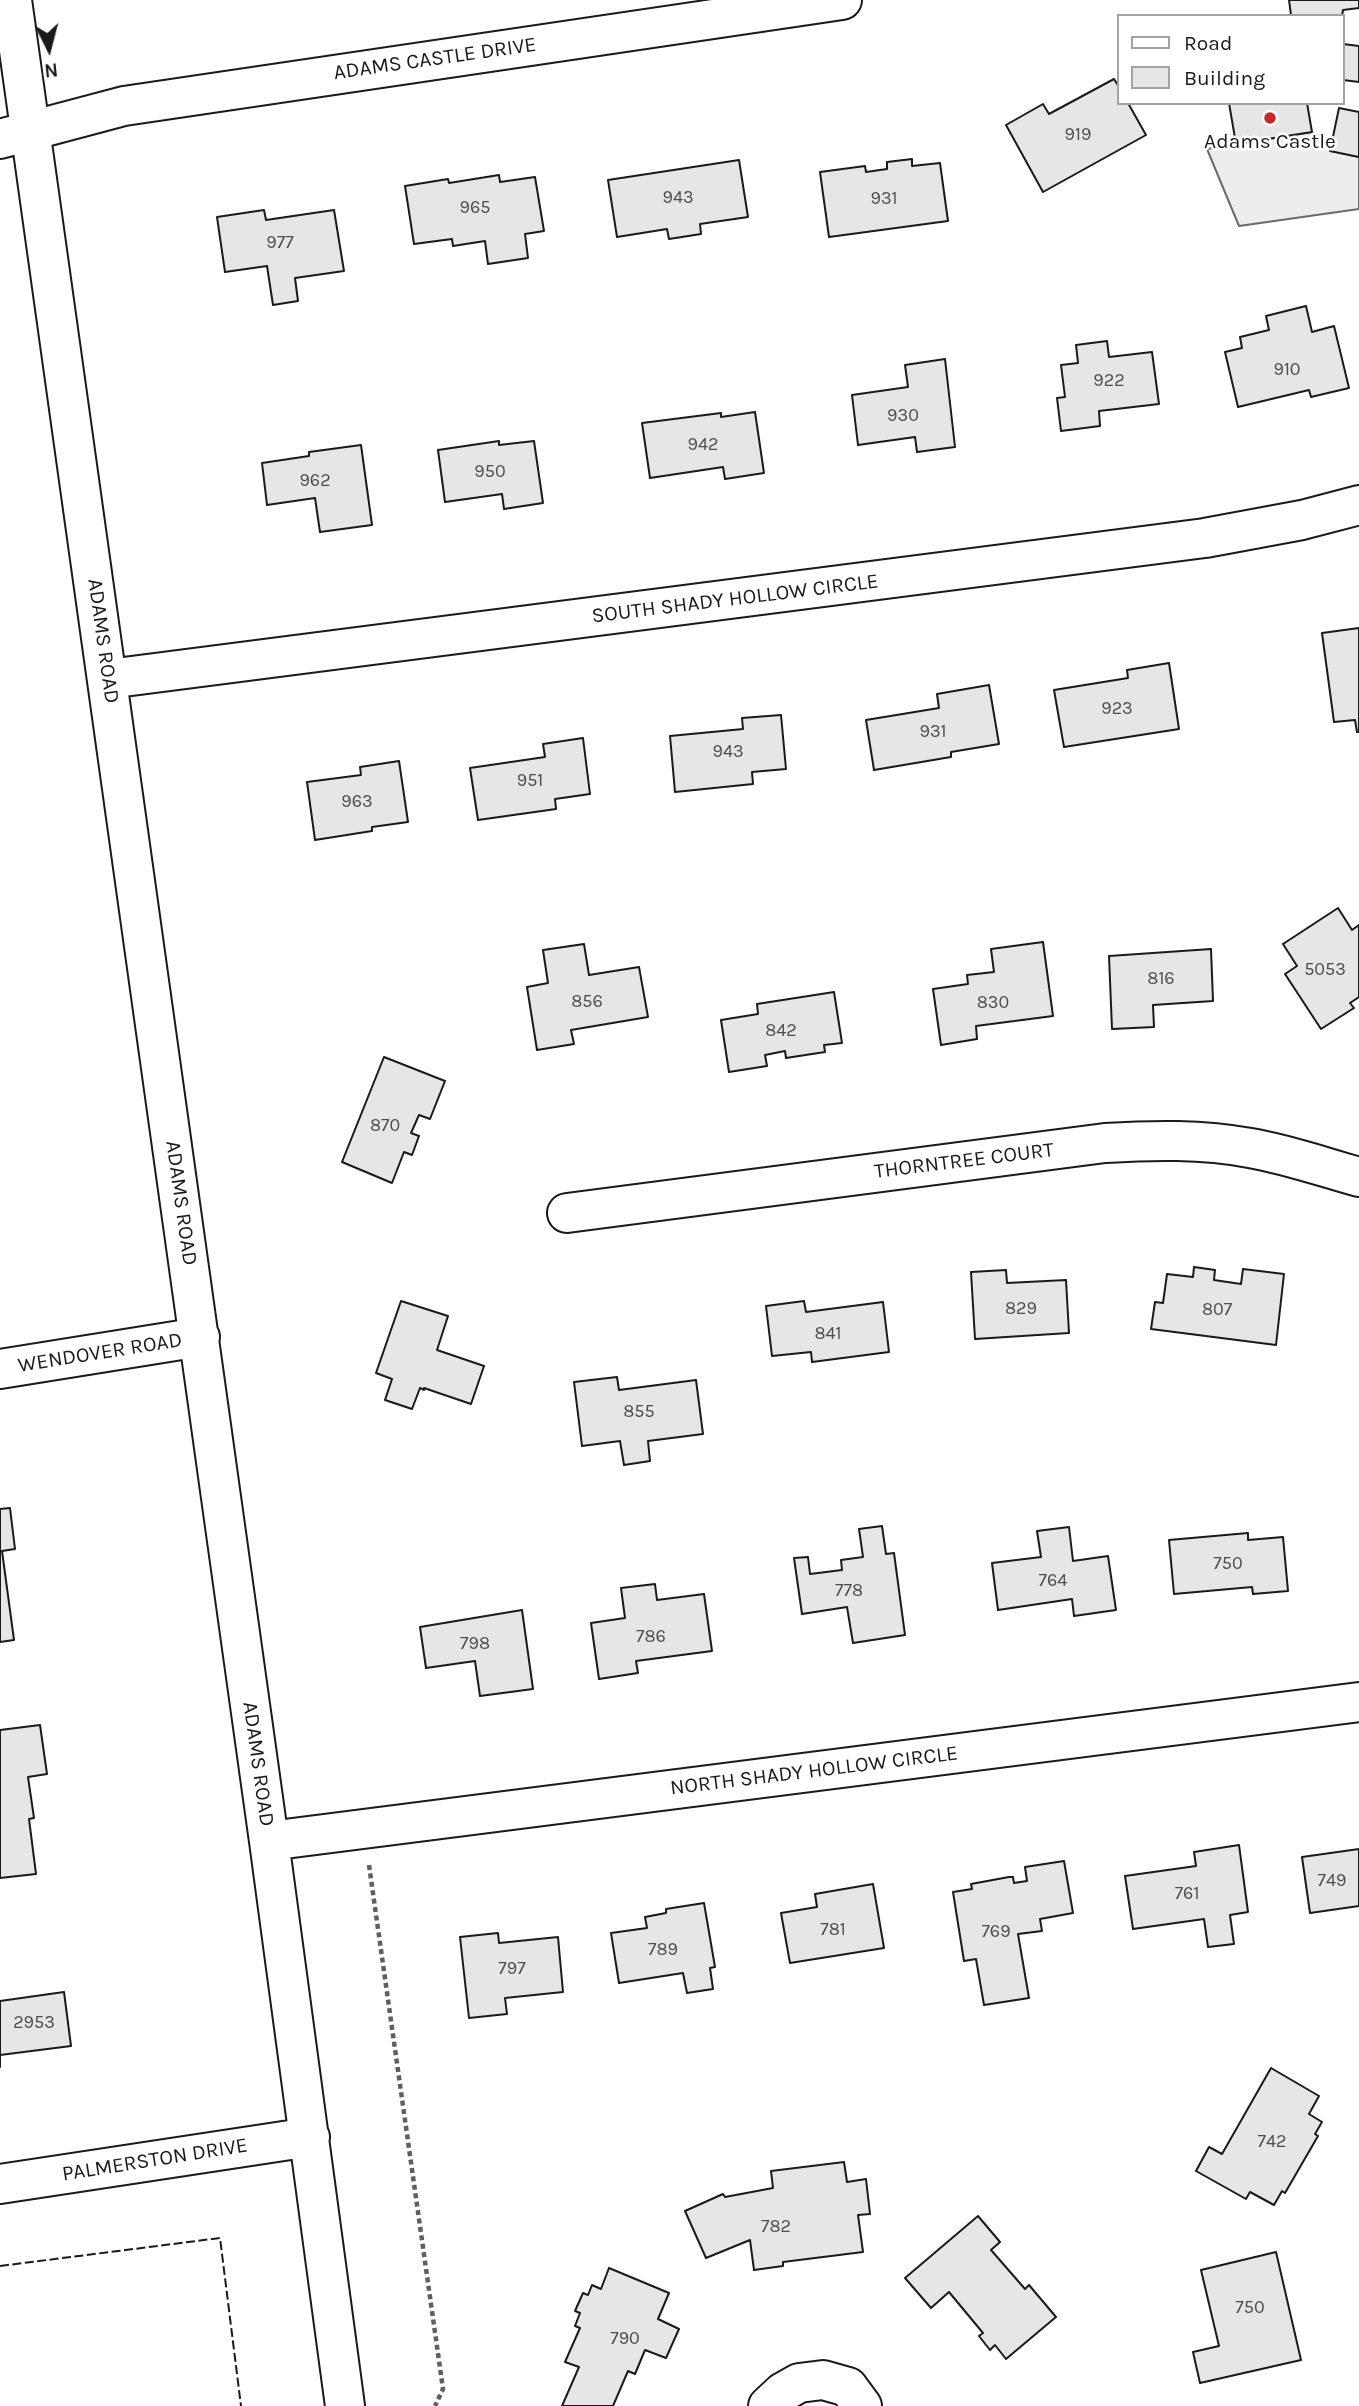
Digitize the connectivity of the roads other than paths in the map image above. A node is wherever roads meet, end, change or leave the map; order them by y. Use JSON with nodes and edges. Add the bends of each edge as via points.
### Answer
{"nodes":[{"id":1,"x":12,"y":0,"type":"edge"},
{"id":2,"x":842,"y":0,"type":"edge"},
{"id":3,"x":16,"y":134,"type":"edge"},
{"id":4,"x":1359,"y":505,"type":"edge"},
{"id":5,"x":108,"y":679,"type":"junction"},
{"id":6,"x":1359,"y":1177,"type":"edge"},
{"id":7,"x":567,"y":1213,"type":"dead end"},
{"id":8,"x":200,"y":1338,"type":"junction"},
{"id":9,"x":0,"y":1369,"type":"edge"},
{"id":10,"x":1359,"y":1702,"type":"edge"},
{"id":11,"x":270,"y":1841,"type":"junction"},
{"id":12,"x":310,"y":2137,"type":"junction"},
{"id":13,"x":0,"y":2183,"type":"edge"},
{"id":14,"x":345,"y":2406,"type":"edge"},
{"id":15,"x":768,"y":2406,"type":"edge"},
{"id":16,"x":862,"y":2406,"type":"edge"}],
"edges":[{"from":1,"to":3,"type":"street","name":"ADAMS ROAD"},
{"from":2,"to":3,"type":"street","name":"ADAMS CASTLE DRIVE","via":[[124,106]]},
{"from":3,"to":5,"type":"street","name":"ADAMS ROAD"},
{"from":4,"to":5,"type":"street","name":"SOUTH SHADY HOLLOW CIRCLE","via":[[1205,538]]},
{"from":5,"to":8,"type":"street","name":"ADAMS ROAD"},
{"from":6,"to":7,"type":"street","name":"THORNTREE COURT","via":[[1251,1148],[1138,1141]]},
{"from":8,"to":9,"type":"street","name":"WENDOVER ROAD"},
{"from":8,"to":11,"type":"street","name":"ADAMS ROAD"},
{"from":10,"to":11,"type":"street","name":"NORTH SHADY HOLLOW CIRCLE"},
{"from":11,"to":12,"type":"street","name":"ADAMS ROAD"},
{"from":12,"to":13,"type":"street","name":"PALMERSTON DRIVE"},
{"from":12,"to":14,"type":"street","name":"ADAMS ROAD"},
{"from":15,"to":16,"type":"street","via":[[799,2383],[822,2380],[848,2387]]}]}
